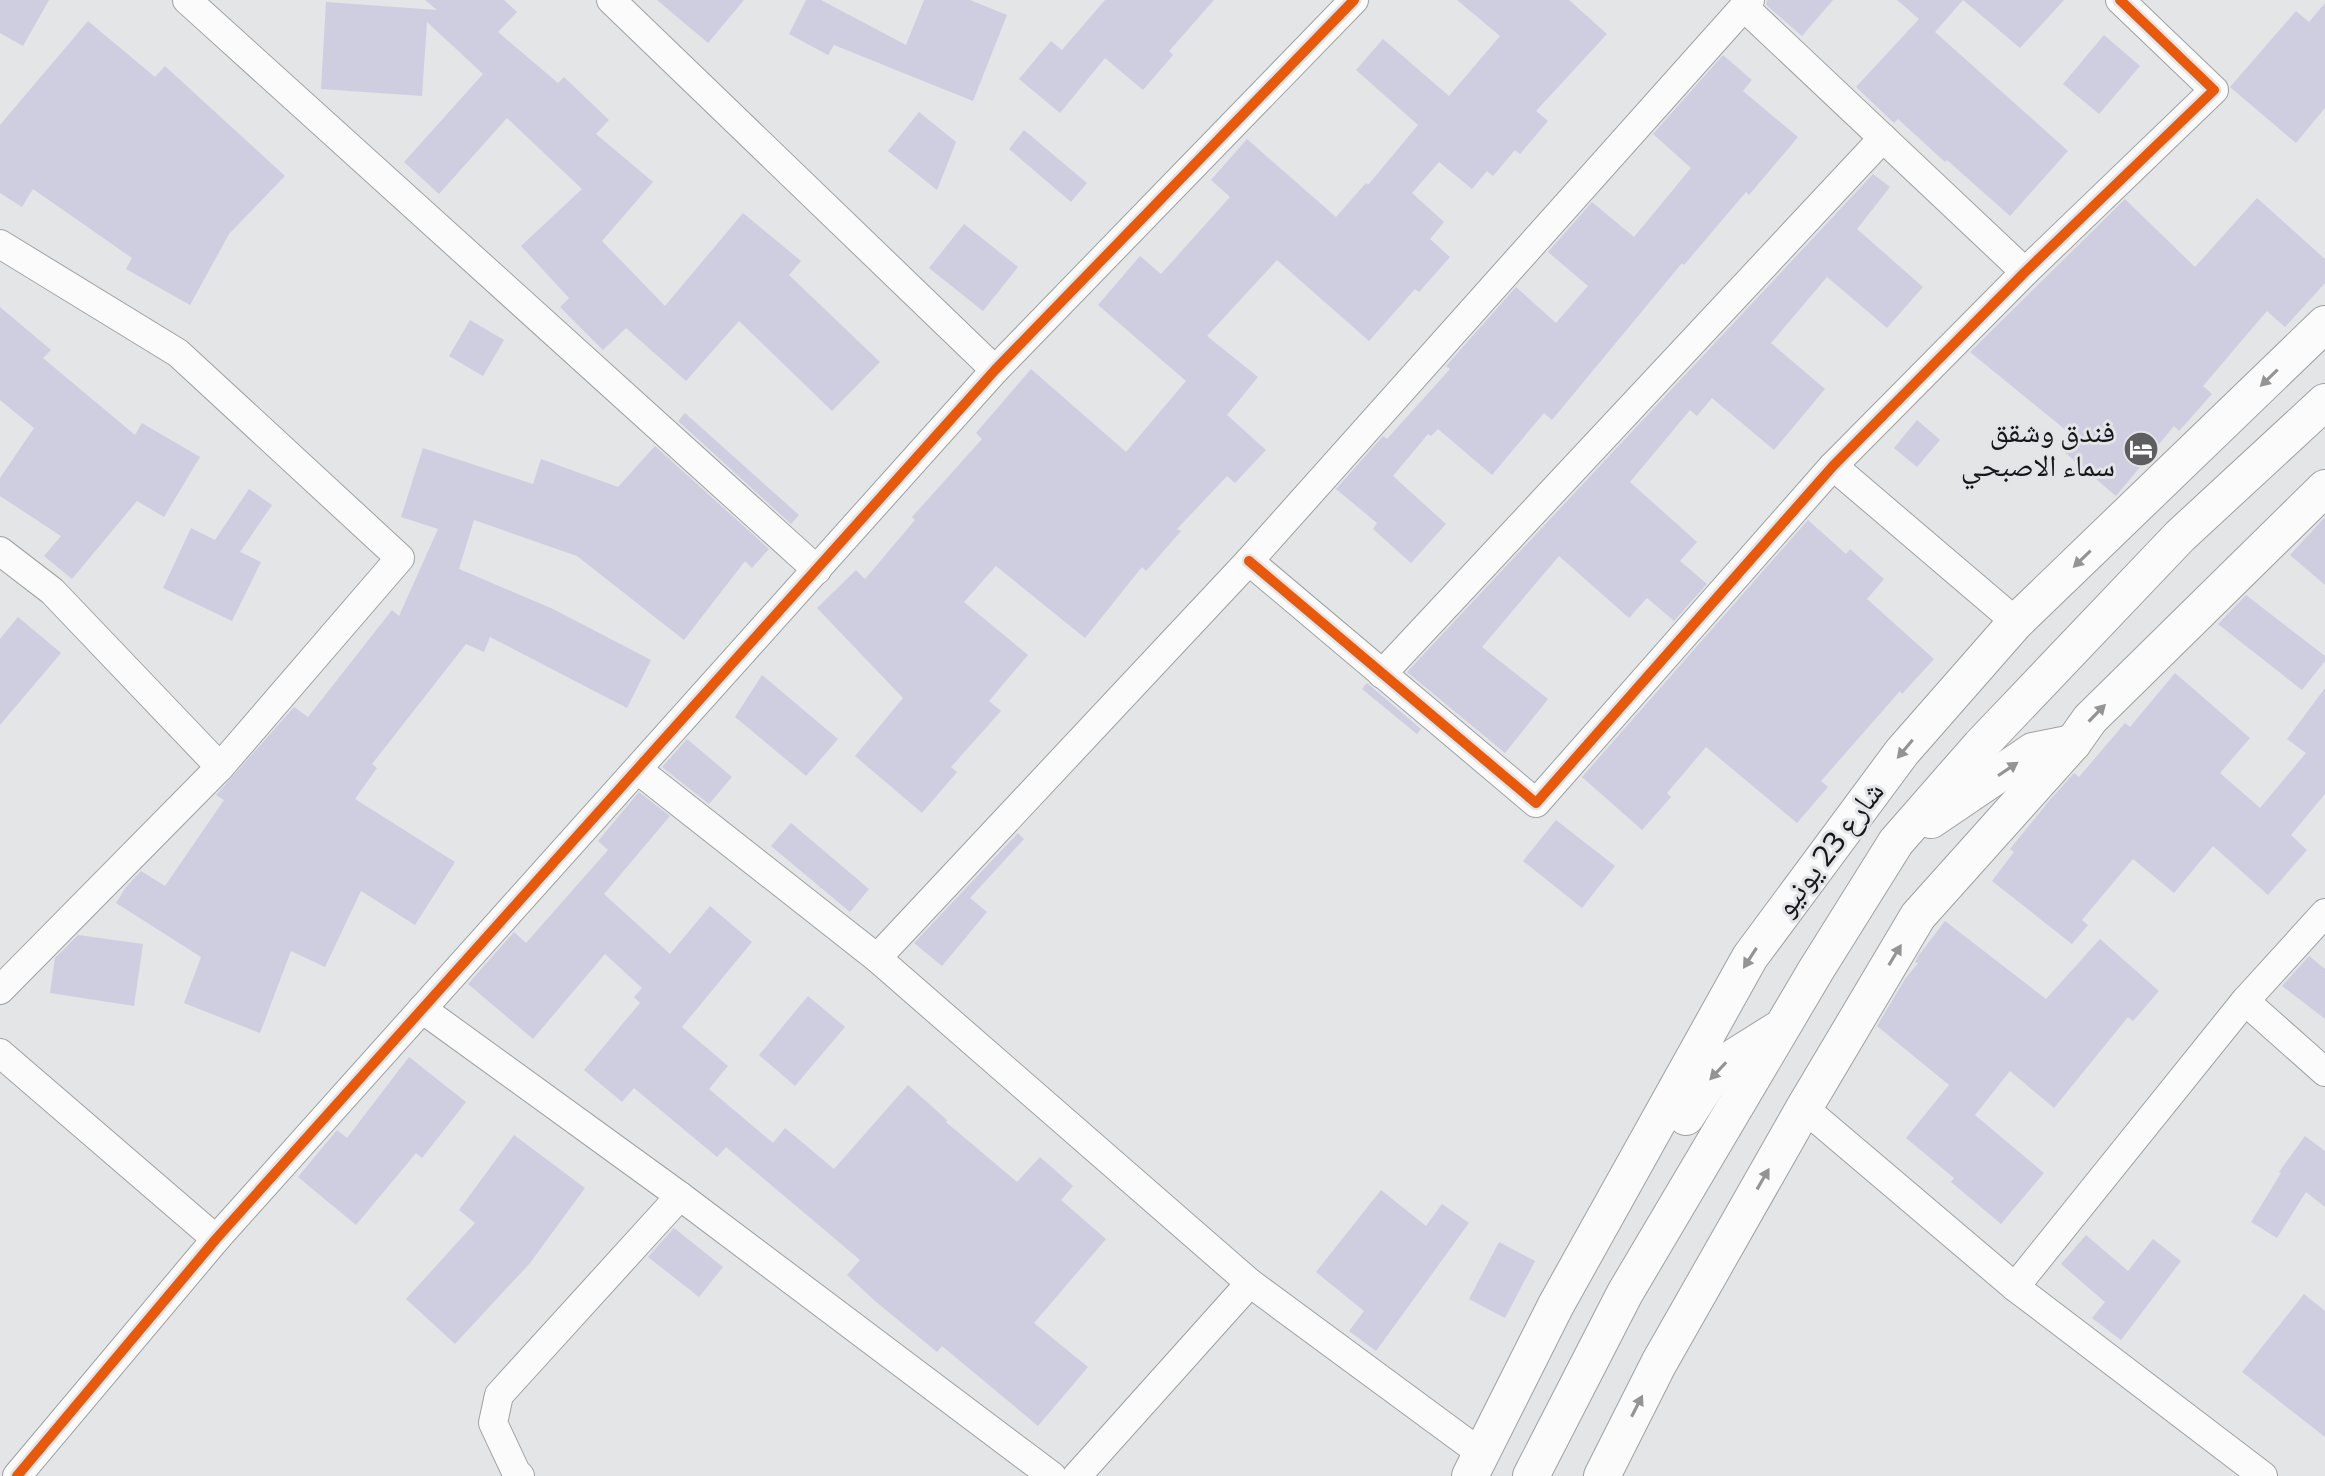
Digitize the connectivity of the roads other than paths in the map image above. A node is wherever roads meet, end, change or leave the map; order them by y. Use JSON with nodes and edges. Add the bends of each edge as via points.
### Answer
{"nodes":[{"id":1,"x":187,"y":0,"type":"edge"},
{"id":2,"x":611,"y":0,"type":"edge"},
{"id":3,"x":1354,"y":0,"type":"edge"},
{"id":4,"x":2120,"y":0,"type":"edge"},
{"id":5,"x":1747,"y":3,"type":"edge"},
{"id":6,"x":1883,"y":138,"type":"junction"},
{"id":7,"x":0,"y":244,"type":"edge"},
{"id":8,"x":2025,"y":272,"type":"junction"},
{"id":9,"x":2325,"y":324,"type":"edge"},
{"id":10,"x":995,"y":370,"type":"junction"},
{"id":11,"x":2325,"y":402,"type":"edge"},
{"id":12,"x":1833,"y":466,"type":"junction"},
{"id":13,"x":2325,"y":488,"type":"edge"},
{"id":14,"x":0,"y":551,"type":"edge"},
{"id":15,"x":1249,"y":561,"type":"junction"},
{"id":16,"x":817,"y":570,"type":"junction"},
{"id":17,"x":2016,"y":622,"type":"junction"},
{"id":18,"x":1382,"y":674,"type":"junction"},
{"id":19,"x":2073,"y":743,"type":"junction"},
{"id":20,"x":220,"y":767,"type":"junction"},
{"id":21,"x":638,"y":770,"type":"junction"},
{"id":22,"x":1896,"y":842,"type":"junction"},
{"id":23,"x":2325,"y":913,"type":"edge"},
{"id":24,"x":877,"y":958,"type":"junction"},
{"id":25,"x":0,"y":990,"type":"edge"},
{"id":26,"x":2245,"y":1001,"type":"junction"},
{"id":27,"x":422,"y":1009,"type":"junction"},
{"id":28,"x":1782,"y":1028,"type":"junction"},
{"id":29,"x":0,"y":1053,"type":"edge"},
{"id":30,"x":2325,"y":1072,"type":"edge"},
{"id":31,"x":1804,"y":1108,"type":"junction"},
{"id":32,"x":680,"y":1196,"type":"junction"},
{"id":33,"x":216,"y":1239,"type":"junction"},
{"id":34,"x":1587,"y":1248,"type":"junction"},
{"id":35,"x":1250,"y":1283,"type":"junction"},
{"id":36,"x":2015,"y":1287,"type":"junction"},
{"id":37,"x":1476,"y":1465,"type":"edge"},
{"id":38,"x":17,"y":1476,"type":"edge"},
{"id":39,"x":520,"y":1476,"type":"edge"},
{"id":40,"x":1052,"y":1476,"type":"edge"},
{"id":41,"x":1077,"y":1476,"type":"edge"},
{"id":42,"x":1531,"y":1476,"type":"edge"},
{"id":43,"x":1602,"y":1476,"type":"edge"},
{"id":44,"x":2263,"y":1476,"type":"edge"}],
"edges":[{"from":1,"to":16,"type":"street"},
{"from":2,"to":10,"type":"street"},
{"from":3,"to":10,"type":"street"},
{"from":4,"to":8,"type":"street","via":[[2214,90]]},
{"from":5,"to":6,"type":"street"},
{"from":5,"to":15,"type":"street"},
{"from":6,"to":8,"type":"street"},
{"from":6,"to":18,"type":"street"},
{"from":7,"to":20,"type":"street","via":[[178,353],[400,558]]},
{"from":8,"to":12,"type":"street"},
{"from":9,"to":17,"type":"street","name":"شارع 23 يونيو","one_way":true},
{"from":10,"to":16,"type":"street"},
{"from":11,"to":22,"type":"street","via":[[2180,536]]},
{"from":12,"to":17,"type":"street"},
{"from":12,"to":18,"type":"street","via":[[1536,803]]},
{"from":19,"to":13,"type":"street","one_way":true,"via":[[2090,719]]},
{"from":14,"to":20,"type":"street","via":[[52,591]]},
{"from":15,"to":18,"type":"street"},
{"from":15,"to":24,"type":"street"},
{"from":16,"to":21,"type":"street"},
{"from":17,"to":34,"type":"street","name":"شارع 23 يونيو","one_way":true,"via":[[1902,752],[1750,957]]},
{"from":22,"to":19,"type":"street","one_way":true,"via":[[2033,751]]},
{"from":31,"to":19,"type":"street","one_way":true,"via":[[1918,916]]},
{"from":20,"to":25,"type":"street"},
{"from":21,"to":24,"type":"street"},
{"from":21,"to":27,"type":"street"},
{"from":22,"to":28,"type":"street"},
{"from":23,"to":26,"type":"street"},
{"from":24,"to":35,"type":"street"},
{"from":26,"to":30,"type":"street"},
{"from":26,"to":36,"type":"street"},
{"from":27,"to":32,"type":"street"},
{"from":27,"to":33,"type":"street"},
{"from":28,"to":34,"type":"street","one_way":true,"via":[[1718,1067],[1640,1198],[1616,1230]]},
{"from":28,"to":42,"type":"street","via":[[1625,1293]]},
{"from":29,"to":33,"type":"street"},
{"from":31,"to":36,"type":"street"},
{"from":43,"to":31,"type":"street","one_way":true,"via":[[1659,1363]]},
{"from":32,"to":39,"type":"street","via":[[499,1395],[493,1423]]},
{"from":32,"to":40,"type":"street"},
{"from":33,"to":38,"type":"street"},
{"from":34,"to":37,"type":"street","name":"شارع 23 يونيو"},
{"from":35,"to":37,"type":"street"},
{"from":35,"to":41,"type":"street"},
{"from":36,"to":44,"type":"street"}]}
